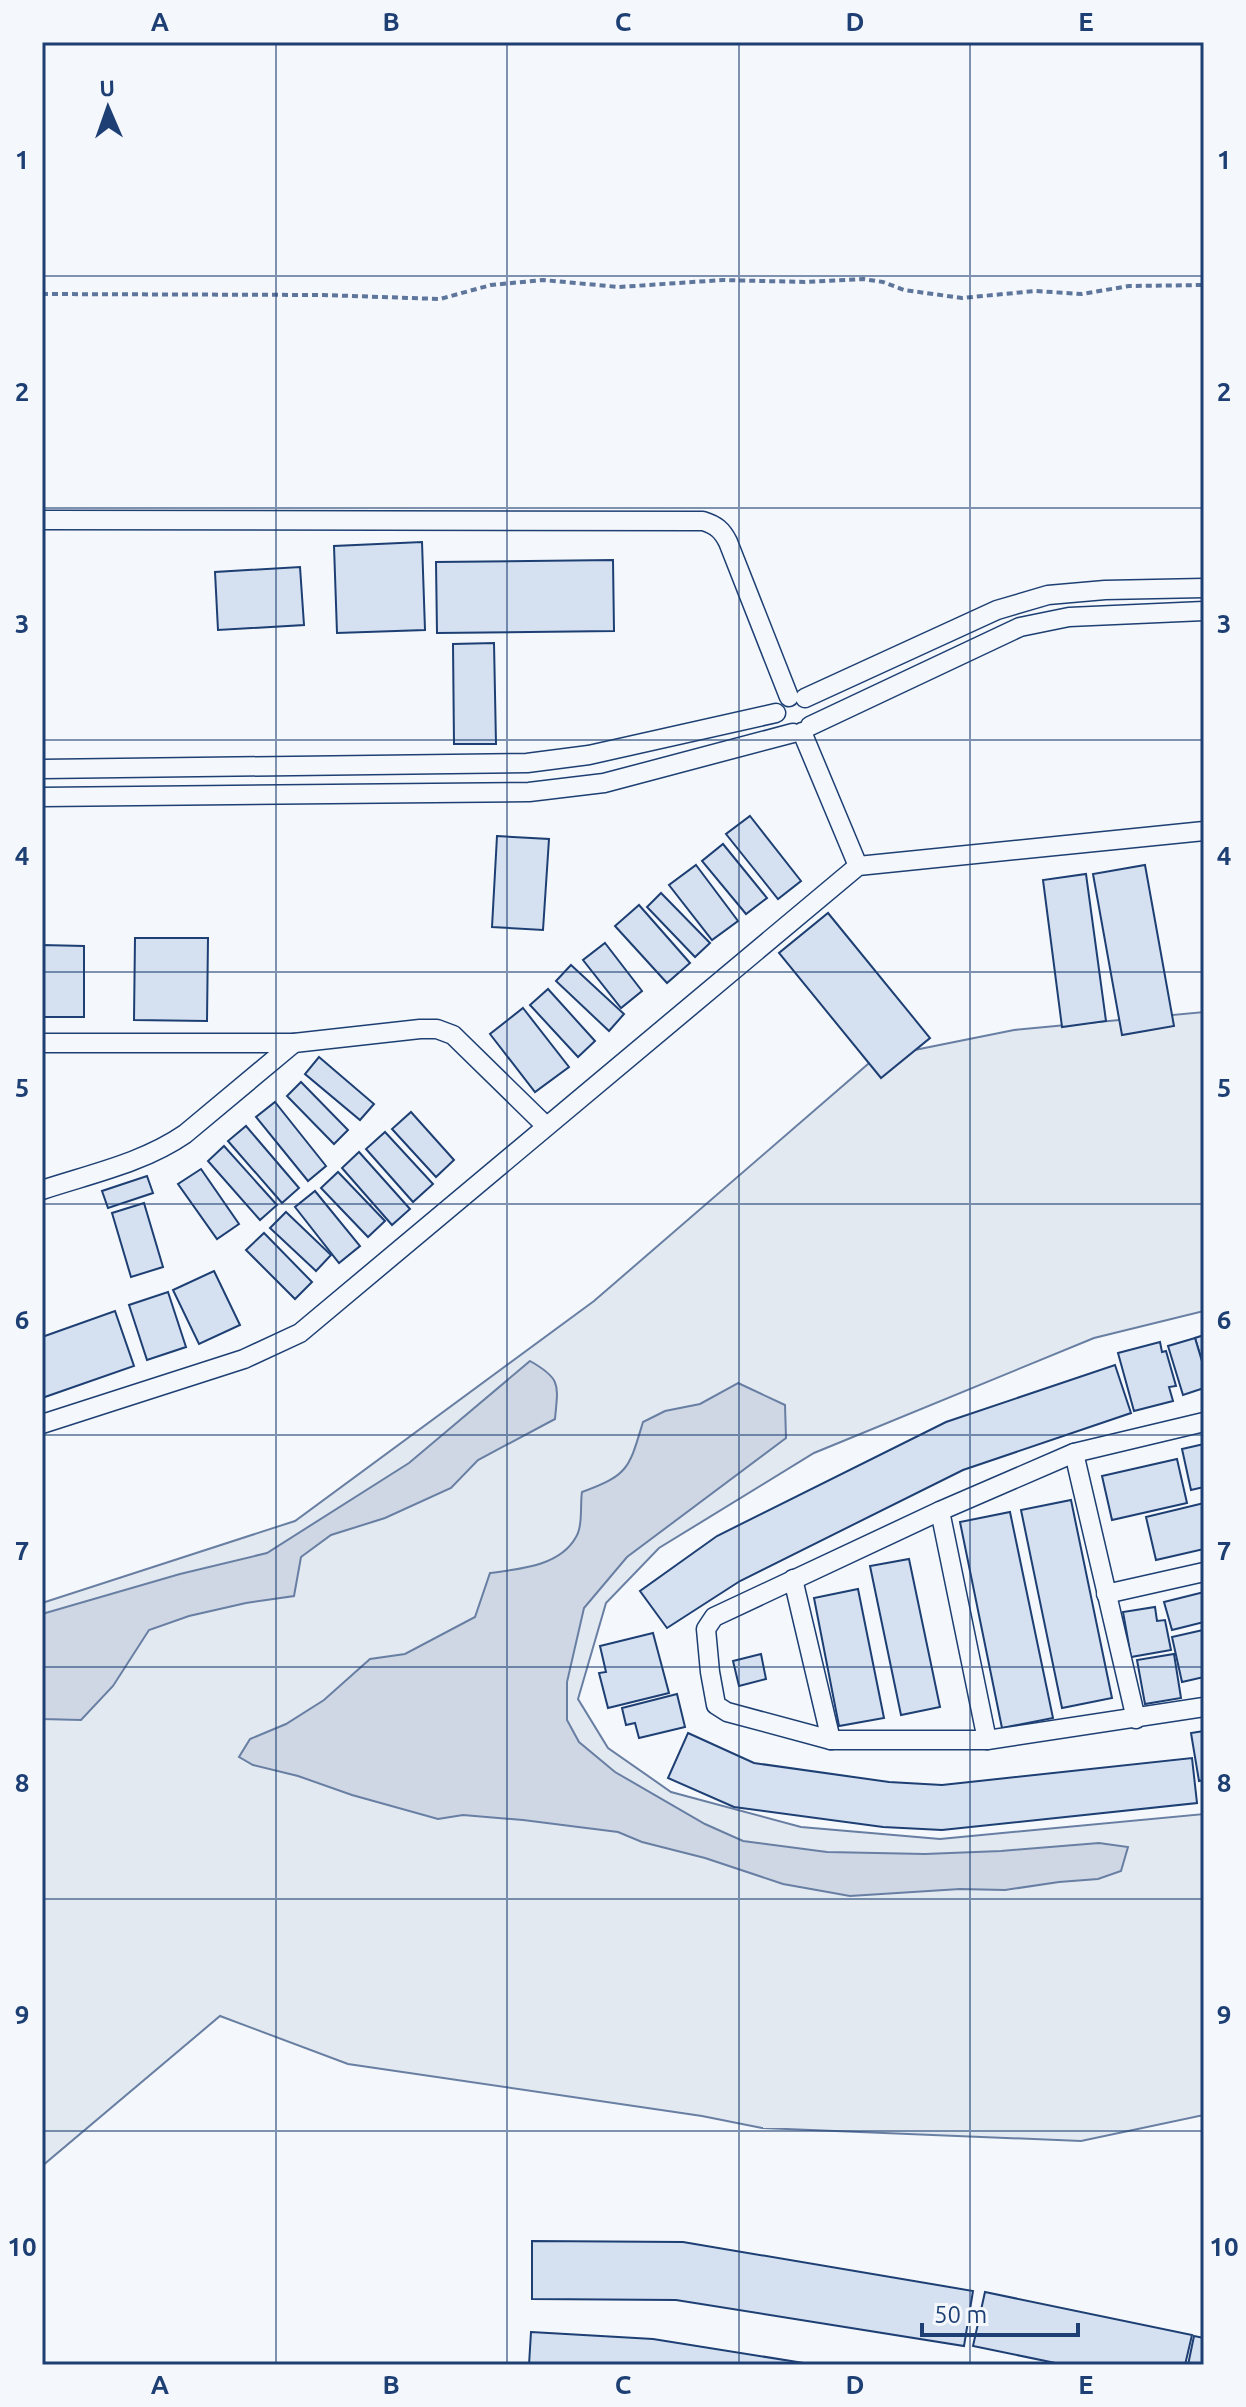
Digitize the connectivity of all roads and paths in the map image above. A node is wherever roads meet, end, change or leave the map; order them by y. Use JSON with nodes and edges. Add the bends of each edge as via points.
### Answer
{"nodes":[{"id":1,"x":1204,"y":285,"type":"edge"},
{"id":2,"x":42,"y":294,"type":"edge"},
{"id":3,"x":42,"y":520,"type":"edge"},
{"id":4,"x":1204,"y":588,"type":"edge"},
{"id":5,"x":1204,"y":611,"type":"edge"},
{"id":6,"x":797,"y":697,"type":"junction"},
{"id":7,"x":776,"y":713,"type":"junction"},
{"id":8,"x":802,"y":731,"type":"junction"},
{"id":9,"x":218,"y":767,"type":"junction"},
{"id":10,"x":42,"y":769,"type":"edge"},
{"id":11,"x":217,"y":795,"type":"junction"},
{"id":12,"x":42,"y":797,"type":"edge"},
{"id":13,"x":1204,"y":831,"type":"edge"},
{"id":14,"x":858,"y":866,"type":"junction"},
{"id":15,"x":42,"y":1043,"type":"edge"},
{"id":16,"x":294,"y":1043,"type":"junction"},
{"id":17,"x":546,"y":1126,"type":"junction"},
{"id":18,"x":42,"y":1190,"type":"edge"},
{"id":19,"x":1204,"y":1422,"type":"edge"},
{"id":20,"x":42,"y":1424,"type":"edge"},
{"id":21,"x":1074,"y":1453,"type":"junction"},
{"id":22,"x":940,"y":1511,"type":"junction"},
{"id":23,"x":1204,"y":1572,"type":"edge"},
{"id":24,"x":793,"y":1579,"type":"junction"},
{"id":25,"x":1106,"y":1594,"type":"junction"},
{"id":26,"x":1204,"y":1707,"type":"edge"},
{"id":27,"x":1136,"y":1719,"type":"junction"},
{"id":28,"x":831,"y":1740,"type":"junction"},
{"id":29,"x":987,"y":1740,"type":"junction"}],
"edges":[{"from":1,"to":2,"type":"path","via":[[962,298],[863,279],[619,287],[543,280],[491,285],[440,299]]},
{"from":3,"to":6,"type":"street","via":[[703,521],[723,532]]},
{"from":4,"to":6,"type":"street","via":[[1048,595],[997,610]]},
{"from":5,"to":8,"type":"street","via":[[1069,617],[1020,627]]},
{"from":6,"to":7,"type":"street","via":[[780,703]]},
{"from":6,"to":8,"type":"street","via":[[813,708],[813,720]]},
{"from":7,"to":8,"type":"street","via":[[783,729]]},
{"from":7,"to":9,"type":"street","via":[[589,755],[527,763]]},
{"from":8,"to":11,"type":"street","via":[[604,783],[529,792]]},
{"from":8,"to":14,"type":"street"},
{"from":9,"to":10,"type":"street"},
{"from":9,"to":11,"type":"street"},
{"from":11,"to":12,"type":"street"},
{"from":13,"to":14,"type":"street"},
{"from":14,"to":17,"type":"street"},
{"from":15,"to":16,"type":"street"},
{"from":16,"to":17,"type":"street","via":[[437,1029],[453,1035]]},
{"from":16,"to":18,"type":"street","via":[[168,1146]]},
{"from":17,"to":20,"type":"street","via":[[300,1333],[244,1359]]},
{"from":19,"to":21,"type":"street"},
{"from":21,"to":22,"type":"street"},
{"from":21,"to":25,"type":"street"},
{"from":22,"to":24,"type":"street"},
{"from":22,"to":29,"type":"street"},
{"from":23,"to":25,"type":"street"},
{"from":24,"to":28,"type":"street"},
{"from":24,"to":28,"type":"street","via":[[714,1617],[706,1629],[713,1698],[727,1712]]},
{"from":25,"to":27,"type":"street"},
{"from":26,"to":27,"type":"street"},
{"from":27,"to":29,"type":"street"},
{"from":28,"to":29,"type":"street"}]}
